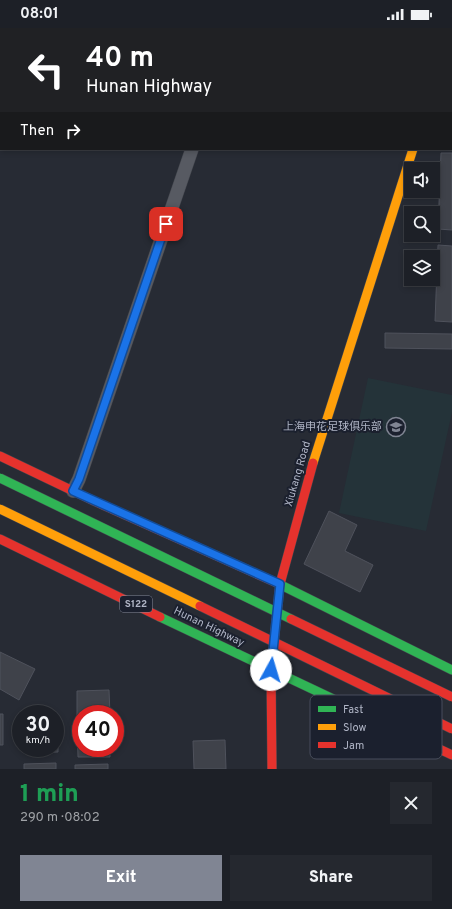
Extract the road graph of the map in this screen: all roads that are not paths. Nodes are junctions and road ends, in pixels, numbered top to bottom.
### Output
1 (192, 150) edge
2 (413, 150) edge
3 (0, 456) edge
4 (0, 478) edge
5 (73, 491) junction
6 (0, 509) edge
7 (0, 539) edge
8 (280, 584) junction
9 (271, 670) junction
10 (452, 670) edge
11 (324, 695) edge
12 (382, 695) edge
13 (452, 697) edge
14 (442, 724) edge
15 (452, 729) edge
16 (442, 750) edge
17 (452, 755) edge
18 (272, 769) edge

1 - 5 street
2 - 8 main road, Xiukang Road
3 - 5 main road
4 - 13 main road, bridge
5 - 8 main road
6 - 12 main road, bridge
7 - 9 main road, Hunan Highway / S122
8 - 9 main road, Xiukang Road
8 - 10 main road
9 - 11 main road, Hunan Highway / S122
9 - 18 main road, Xiukang Road
14 - 15 main road, bridge
16 - 17 main road, Hunan Highway / S122

